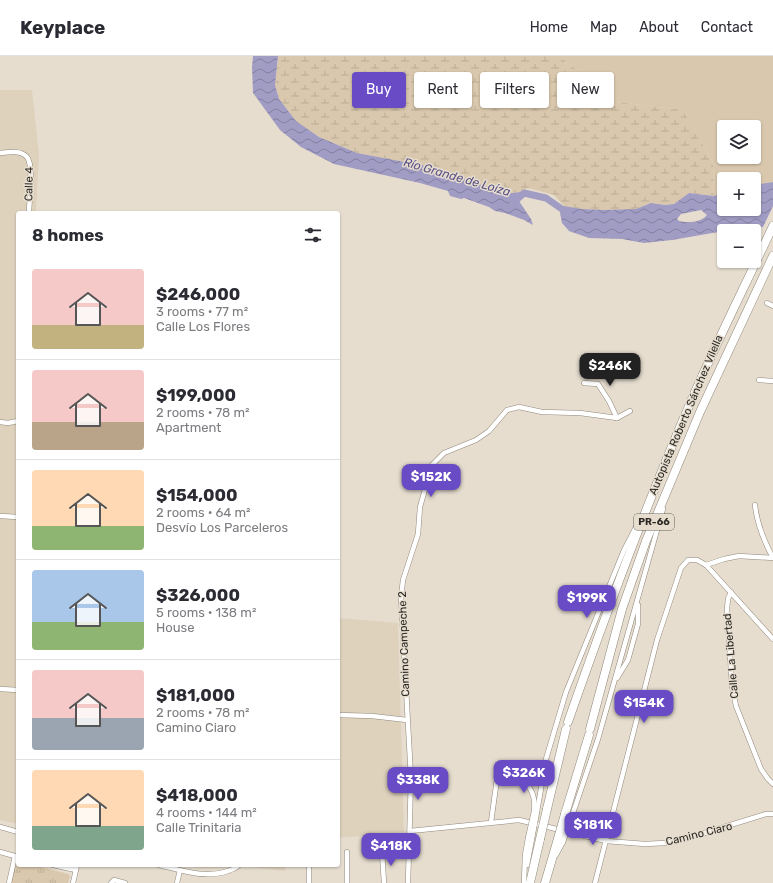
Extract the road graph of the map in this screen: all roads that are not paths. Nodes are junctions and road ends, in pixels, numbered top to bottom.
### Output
1 (0, 153) edge
2 (29, 211) edge
3 (773, 226) edge
4 (773, 256) edge
5 (767, 303) dead end
6 (773, 306) edge
7 (759, 380) dead end
8 (773, 381) edge
9 (584, 383) dead end
10 (630, 411) dead end
11 (617, 418) junction
12 (16, 421) edge
13 (0, 422) edge
14 (655, 489) junction
15 (665, 496) junction
16 (755, 505) dead end
17 (0, 516) edge
18 (16, 517) edge
19 (773, 558) edge
20 (706, 566) junction
21 (731, 592) junction
22 (638, 600) junction
23 (773, 639) edge
24 (614, 682) junction
25 (0, 689) edge
26 (16, 690) edge
27 (340, 715) edge
28 (407, 720) junction
29 (546, 759) junction
30 (519, 776) junction
31 (773, 784) edge
32 (536, 811) junction
33 (773, 814) edge
34 (569, 815) junction
35 (491, 822) junction
36 (0, 827) edge
37 (16, 831) edge
38 (410, 831) junction
39 (533, 838) junction
40 (606, 841) junction
41 (0, 852) edge
42 (347, 852) dead end
43 (382, 852) dead end
44 (16, 856) edge
45 (167, 867) edge
46 (237, 867) edge
47 (309, 867) edge
48 (76, 868) edge
49 (180, 870) junction
50 (8, 883) edge
51 (72, 883) edge
52 (111, 883) edge
53 (125, 883) edge
54 (177, 883) edge
55 (309, 883) edge
56 (347, 883) edge
57 (384, 883) edge
58 (408, 883) edge
59 (524, 883) edge
60 (530, 883) edge
61 (545, 883) edge
62 (595, 883) edge

1 - 2 street, Calle 4
3 - 14 highway, Autopista Roberto Sánchez Vilella / PR-66
4 - 15 highway, Autopista Roberto Sánchez Vilella / PR-66
5 - 6 street
7 - 8 street
9 - 11 street
10 - 11 street
11 - 28 street, Camino Campeche 2
12 - 13 street
14 - 29 street
14 - 39 highway, Autopista Roberto Sánchez Vilella / PR-66, bridge
15 - 22 street
15 - 34 highway, Autopista Roberto Sánchez Vilella / PR-66
16 - 19 street
17 - 18 street
19 - 20 street
20 - 21 street
20 - 40 street
21 - 23 street
21 - 31 street, Calle La Libertad
22 - 24 street
22 - 24 street
24 - 34 street
25 - 26 street
27 - 28 street
28 - 38 street, Camino Campeche 2
29 - 30 street
29 - 32 street
30 - 32 street
30 - 35 street
32 - 39 street, bridge
33 - 40 street, Camino Ciaro
34 - 61 highway, Autopista Roberto Sánchez Vilella / PR-66, bridge
35 - 38 street, Camino Ciaro
35 - 40 street, Camino Ciaro
36 - 37 street
38 - 58 street, Camino Campeche 2
39 - 59 street
39 - 60 highway, Autopista Roberto Sánchez Vilella / PR-66
40 - 62 street
41 - 44 street
42 - 56 street
43 - 57 street
44 - 50 street
45 - 49 street
46 - 49 street
47 - 55 street
48 - 51 street
49 - 54 street
52 - 53 street

